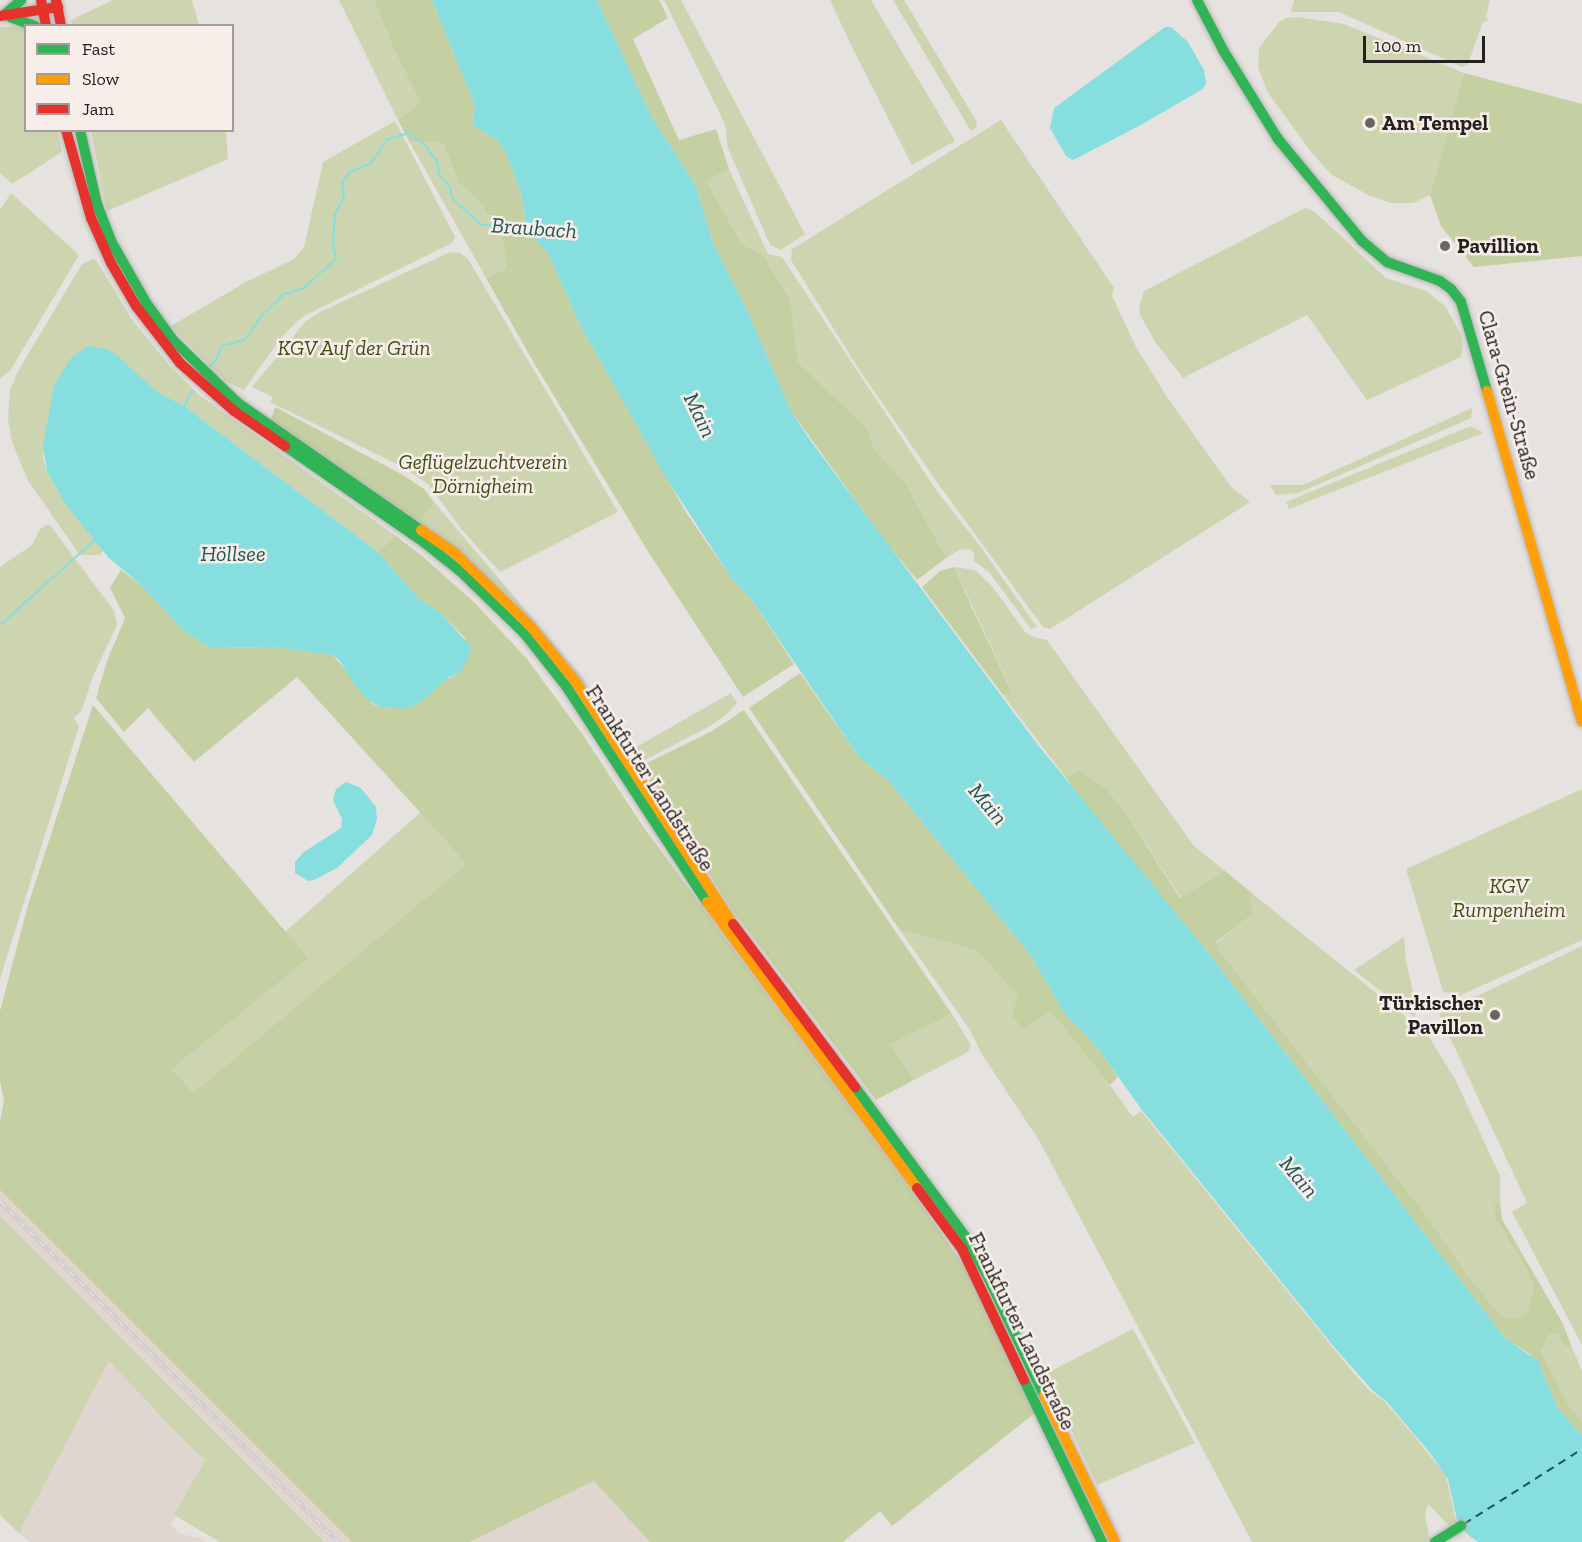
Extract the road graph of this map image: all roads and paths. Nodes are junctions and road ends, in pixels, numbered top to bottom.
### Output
1 (21, 0) edge
2 (1197, 0) edge
3 (57, 4) edge
4 (42, 5) edge
5 (2, 15) edge
6 (29, 24) edge
7 (46, 24) edge
8 (61, 24) edge
9 (67, 132) edge
10 (80, 132) edge
11 (1582, 722) edge
12 (1461, 1526) dead end
13 (1102, 1542) edge
14 (1114, 1542) edge
15 (1435, 1542) edge

1 - 5 main road
2 - 11 main road, Clara-Grein-Straße
3 - 4 main road
3 - 8 main road
4 - 5 main road
4 - 7 main road
5 - 6 main road
9 - 13 main road, Frankfurter Landstraße
10 - 14 main road, Frankfurter Landstraße
12 - 15 main road

